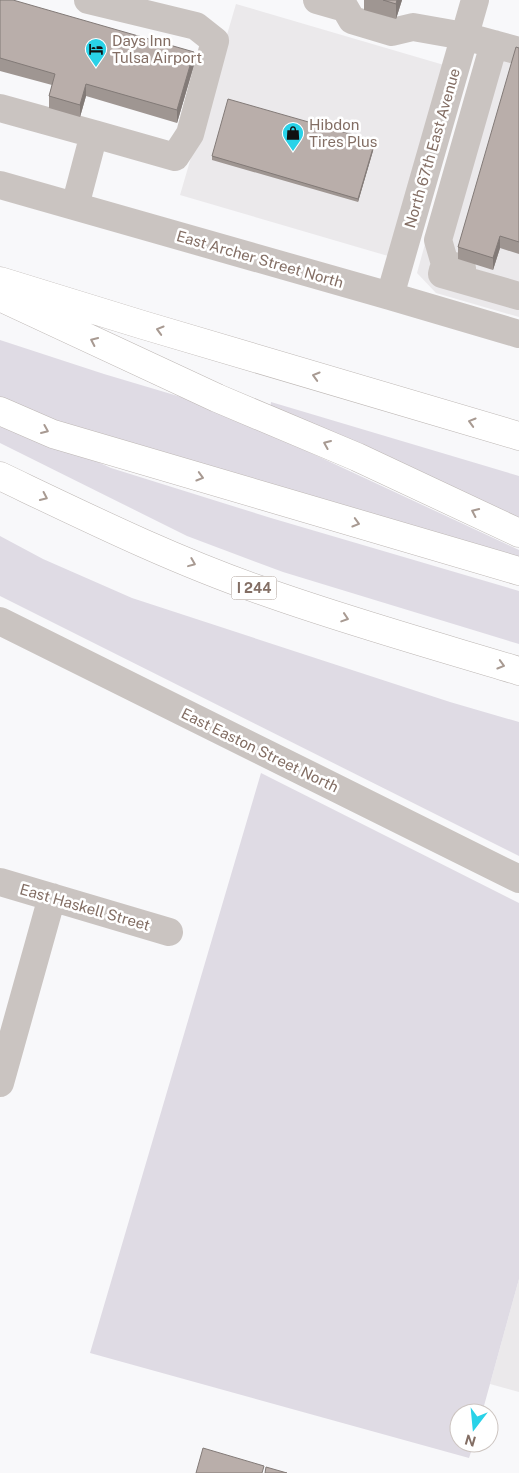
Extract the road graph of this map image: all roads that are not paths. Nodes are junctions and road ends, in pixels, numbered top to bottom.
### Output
1 (88, 0) edge
2 (317, 0) edge
3 (475, 0) edge
4 (464, 36) junction
5 (506, 48) edge
6 (0, 108) edge
7 (94, 134) junction
8 (0, 185) edge
9 (417, 200) junction
10 (75, 206) junction
11 (447, 208) junction
12 (488, 276) edge
13 (0, 281) edge
14 (519, 286) edge
15 (390, 296) junction
16 (519, 296) edge
17 (0, 297) edge
18 (519, 334) edge
19 (0, 411) edge
20 (519, 436) edge
21 (0, 476) edge
22 (519, 533) edge
23 (519, 571) edge
24 (0, 621) edge
25 (519, 670) edge
26 (519, 879) edge
27 (0, 882) edge
28 (52, 897) junction
29 (169, 932) dead end
30 (0, 1083) edge

1 - 7 street
2 - 4 street
3 - 4 street, North 67th East Avenue
4 - 5 street
4 - 9 street, North 67th East Avenue
5 - 11 street
6 - 7 street
7 - 10 street
8 - 10 street, East Archer Street North
9 - 11 street
9 - 15 street, North 67th East Avenue
10 - 15 street, East Archer Street North
11 - 16 street
12 - 14 street
20 -> 13 highway
15 - 18 street, East Archer Street North
22 -> 17 highway
19 -> 23 highway
21 -> 25 highway, I 244
24 - 26 street, East Easton Street North
27 - 28 street, East Haskell Street
28 - 29 street, East Haskell Street
28 - 30 street

